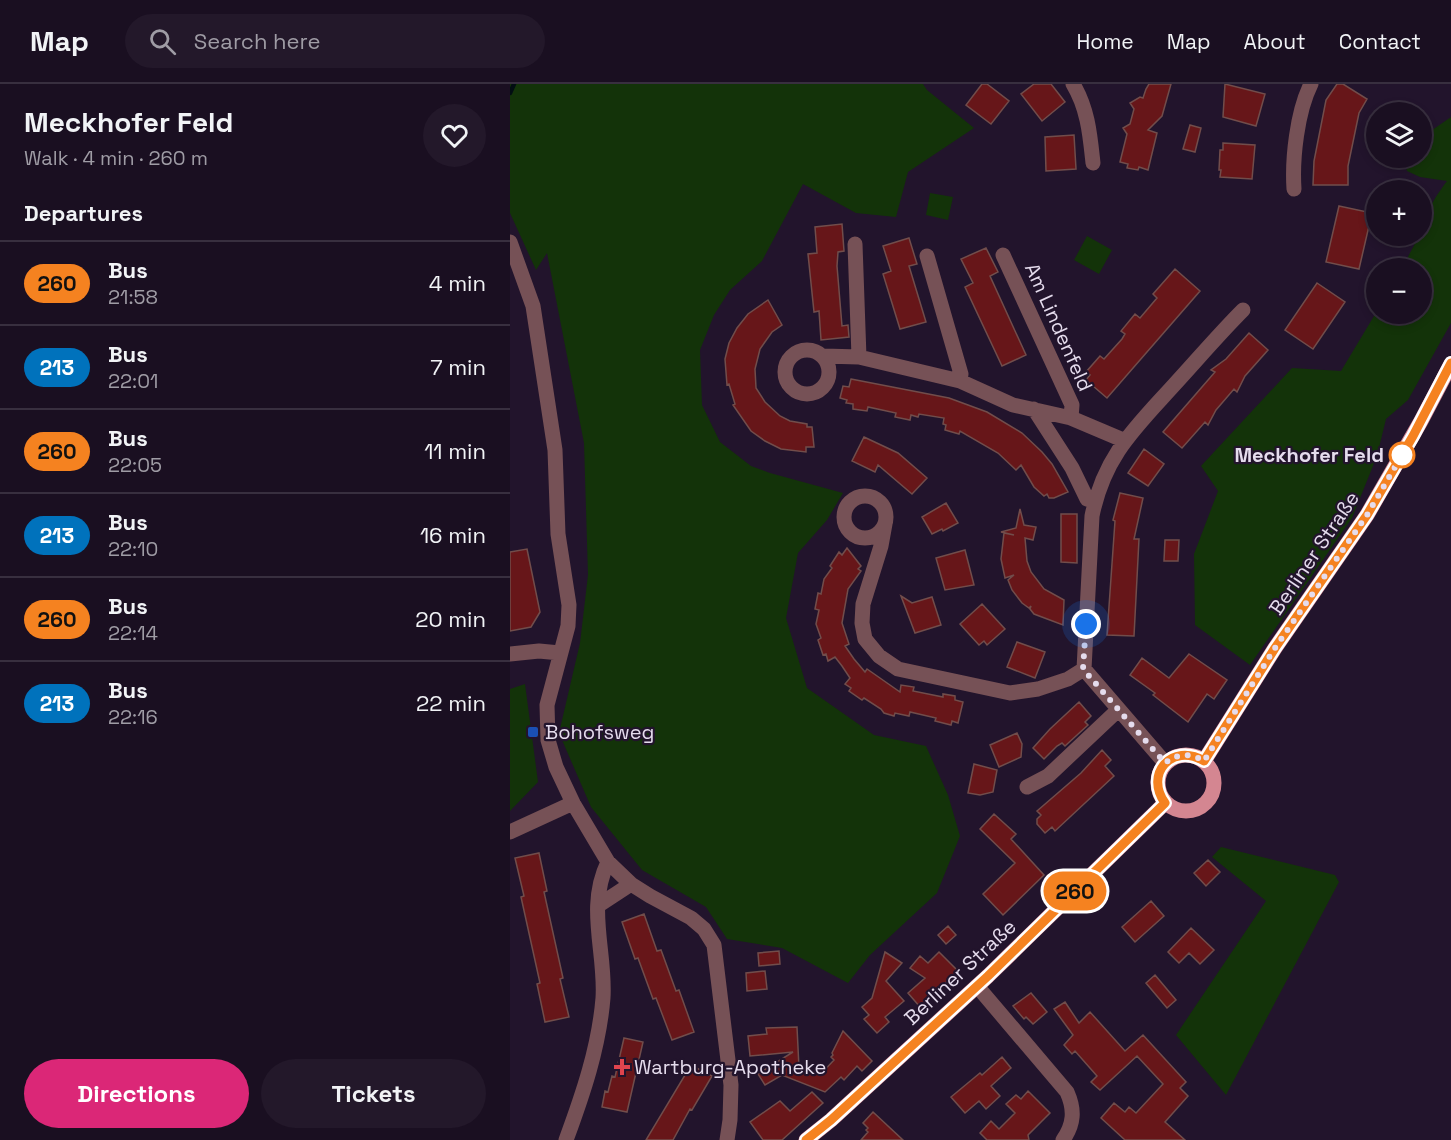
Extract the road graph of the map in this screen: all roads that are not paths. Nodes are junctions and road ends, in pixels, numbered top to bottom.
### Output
1 (1074, 84) edge
2 (1090, 84) edge
3 (1311, 84) edge
4 (1093, 163) dead end
5 (1294, 189) dead end
6 (510, 242) edge
7 (855, 244) dead end
8 (1003, 255) dead end
9 (927, 256) dead end
10 (1243, 310) dead end
11 (824, 356) dead end
12 (859, 357) junction
13 (1451, 364) edge
14 (960, 381) junction
15 (1034, 409) junction
16 (1071, 418) junction
17 (1124, 440) junction
18 (1095, 502) junction
19 (885, 524) dead end
20 (560, 653) junction
21 (510, 654) edge
22 (1083, 669) junction
23 (1118, 710) junction
24 (1204, 761) junction
25 (1165, 763) junction
26 (1027, 787) dead end
27 (1165, 803) junction
28 (573, 804) junction
29 (510, 832) edge
30 (608, 862) junction
31 (632, 884) junction
32 (599, 905) junction
33 (977, 986) junction
34 (567, 1140) edge
35 (727, 1140) edge
36 (806, 1140) edge
37 (1063, 1140) edge

1 - 2 street
1 - 4 street
3 - 5 street
6 - 20 street
7 - 12 street
8 - 16 street, Am Lindenfeld
9 - 14 street
10 - 17 street
11 - 12 street, Am Lindenfeld
12 - 14 street, Am Lindenfeld
13 - 24 main road, Berliner Straße
14 - 15 street, Am Lindenfeld
15 - 16 street, Am Lindenfeld
15 - 18 street
16 - 17 street, Am Lindenfeld
17 - 18 street
18 - 22 street
19 - 22 street
20 - 21 street
20 - 28 street
22 - 23 street
23 - 25 street
23 - 26 street
24 - 25 main road
24 - 27 main road
25 - 27 main road
27 - 33 main road, Berliner Straße
28 - 29 street
28 - 30 street
30 - 31 street
30 - 32 street
31 - 32 street
31 - 35 street
32 - 34 street
33 - 36 main road, Berliner Straße
33 - 37 street

